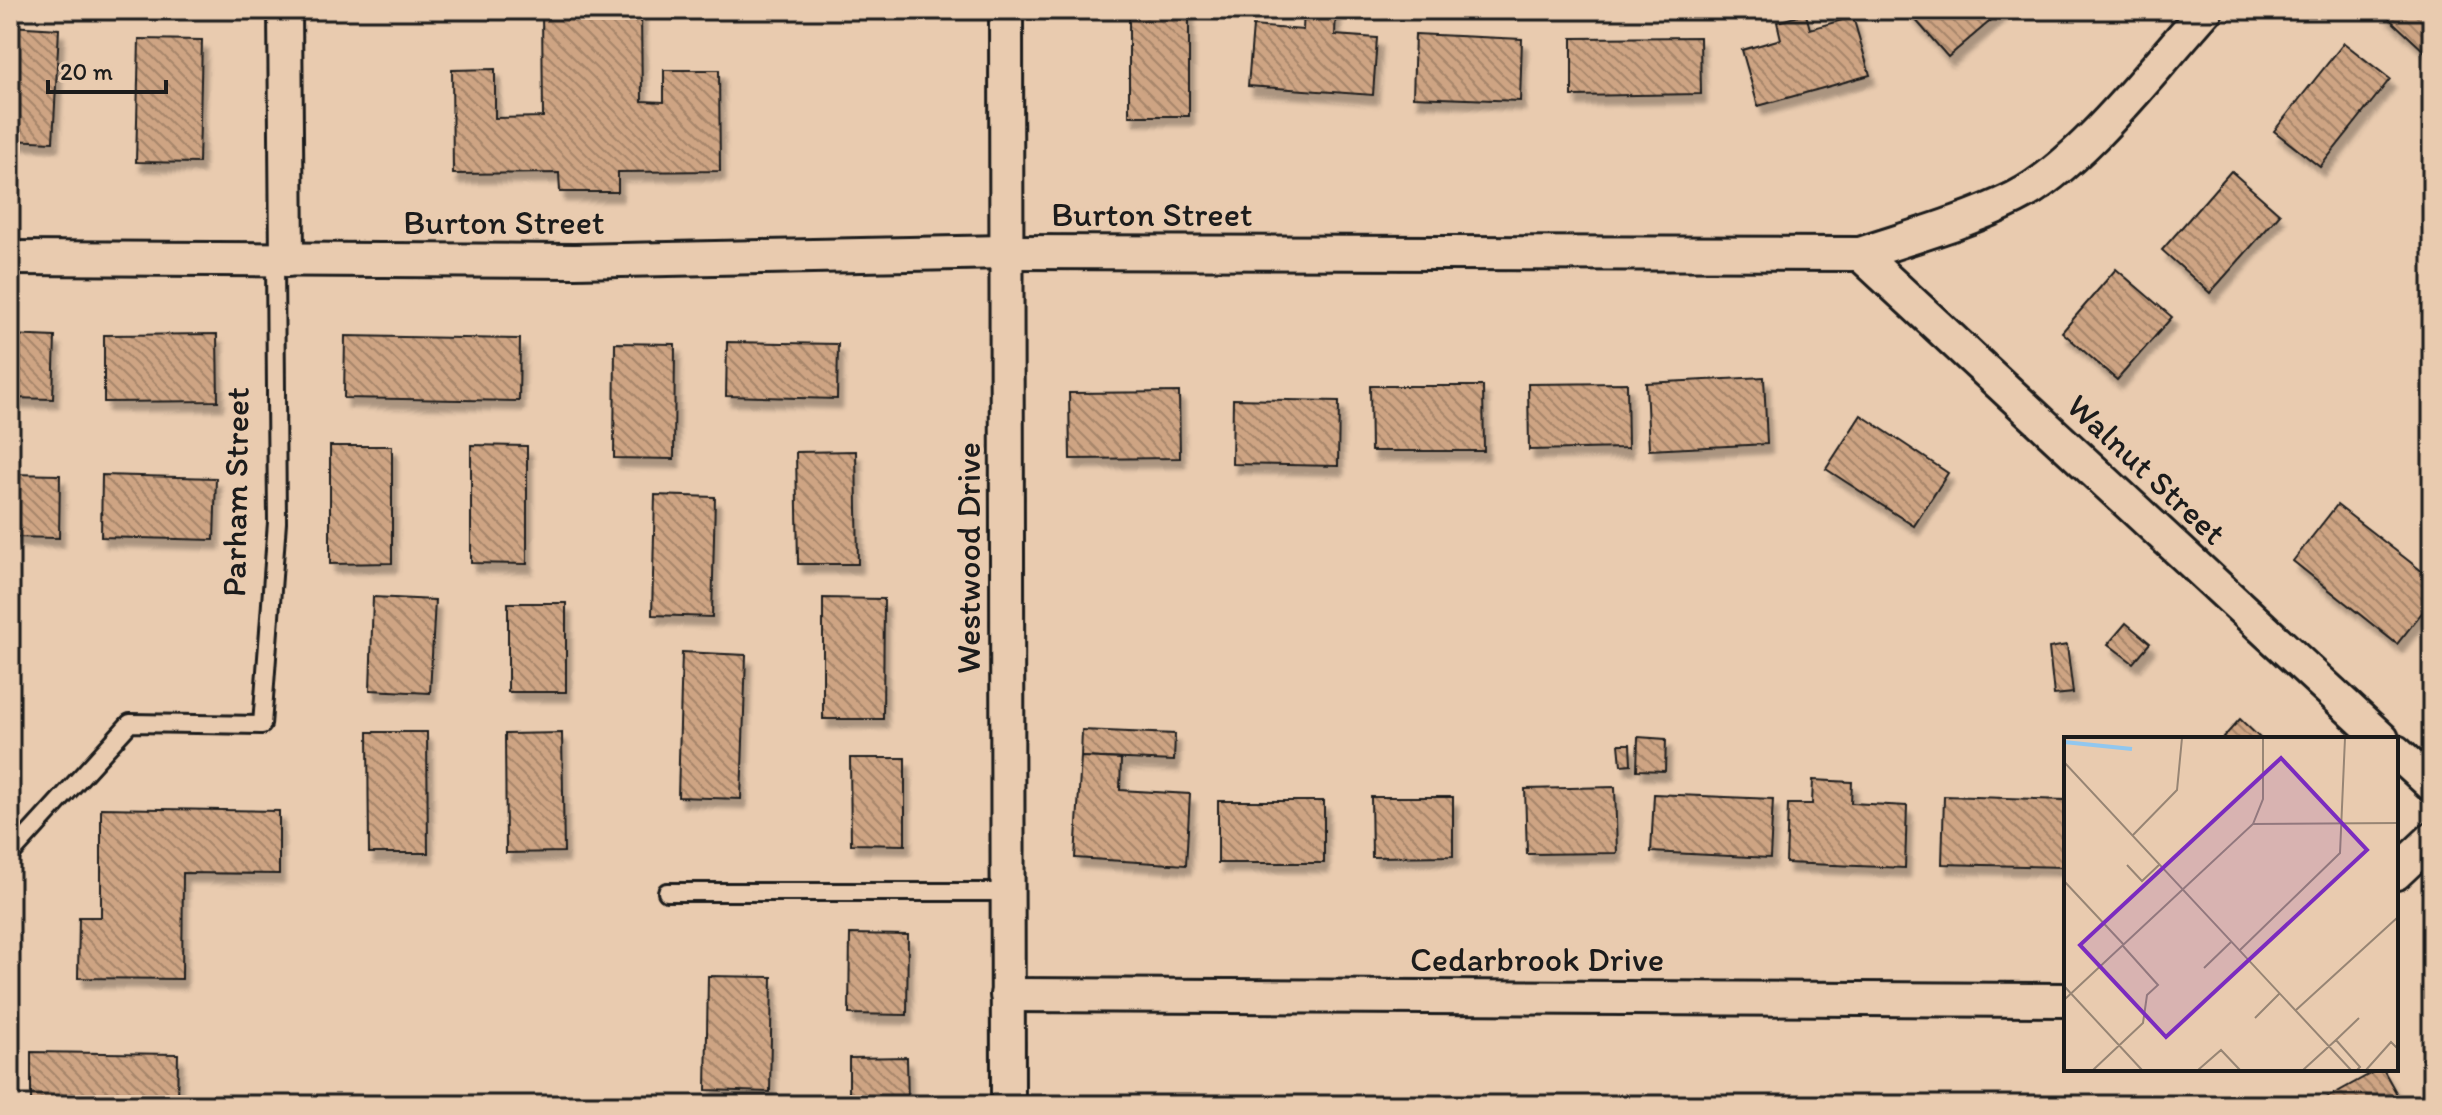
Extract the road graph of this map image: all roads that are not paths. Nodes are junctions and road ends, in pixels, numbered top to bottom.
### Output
1 (285, 10) edge
2 (1006, 10) edge
3 (2206, 10) edge
4 (1005, 252) junction
5 (1860, 254) junction
6 (10, 258) edge
7 (281, 260) junction
8 (2380, 737) edge
9 (2398, 754) edge
10 (2432, 785) edge
11 (2432, 839) edge
12 (10, 855) edge
13 (2398, 871) edge
14 (667, 892) dead end
15 (1008, 892) junction
16 (1007, 995) junction
17 (2064, 1000) edge
18 (1008, 1105) edge

1 - 7 street, Parham Street
2 - 4 street, Westwood Drive
3 - 5 street, Burton Street
4 - 5 street, Burton Street
4 - 7 street, Burton Street
4 - 15 street, Westwood Drive
5 - 8 street, Walnut Street
6 - 7 street, Burton Street
7 - 12 lane, Parham Street
9 - 10 street
11 - 13 street
14 - 15 lane
15 - 16 street, Westwood Drive
16 - 17 street, Cedarbrook Drive
16 - 18 street, Westwood Drive

